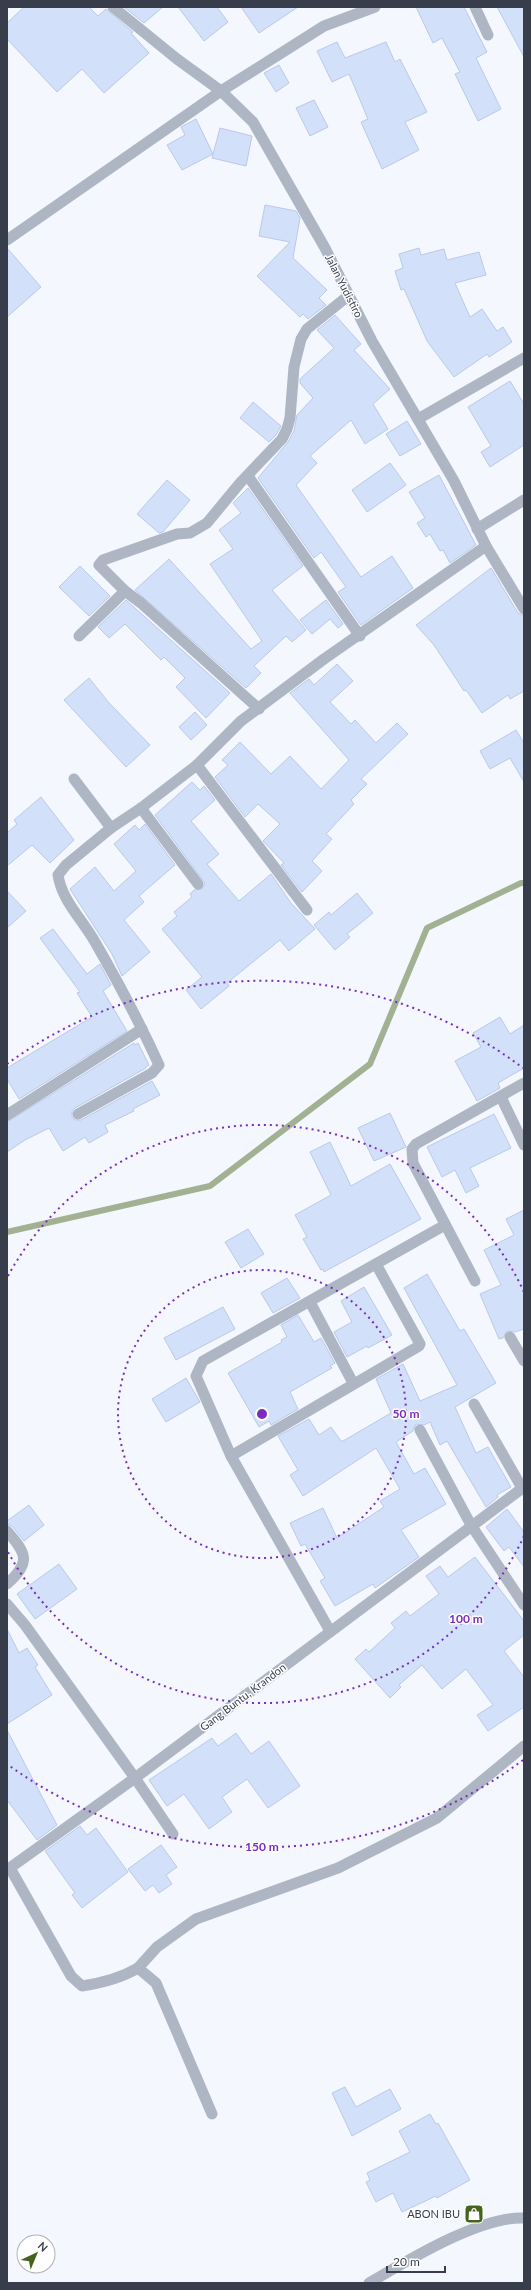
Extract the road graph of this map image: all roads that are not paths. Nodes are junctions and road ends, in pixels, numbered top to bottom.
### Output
1 (113, 7) edge
2 (375, 7) edge
3 (475, 7) edge
4 (488, 35) dead end
5 (221, 91) junction
6 (7, 240) edge
7 (348, 296) junction
8 (524, 358) edge
9 (418, 419) junction
10 (248, 476) junction
11 (524, 500) edge
12 (478, 529) junction
13 (486, 546) junction
14 (125, 591) junction
15 (523, 602) edge
16 (80, 636) dead end
17 (360, 636) junction
18 (259, 709) junction
19 (197, 765) junction
20 (74, 779) dead end
21 (141, 808) junction
22 (111, 828) junction
23 (198, 884) dead end
24 (307, 910) dead end
25 (142, 1029) junction
26 (524, 1083) edge
27 (501, 1097) junction
28 (78, 1114) dead end
29 (7, 1115) edge
30 (524, 1145) edge
31 (445, 1225) junction
32 (376, 1264) junction
33 (475, 1281) dead end
34 (310, 1302) junction
35 (510, 1338) dead end
36 (524, 1361) edge
37 (353, 1384) junction
38 (474, 1404) dead end
39 (420, 1430) dead end
40 (231, 1456) junction
41 (523, 1487) edge
42 (471, 1525) junction
43 (7, 1531) edge
44 (7, 1584) edge
45 (7, 1604) edge
46 (524, 1605) edge
47 (330, 1631) junction
48 (524, 1746) edge
49 (135, 1778) junction
50 (173, 1834) dead end
51 (8, 1869) edge
52 (138, 1968) junction
53 (212, 2114) dead end
54 (524, 2218) edge
55 (369, 2283) edge

1 - 5 street, Jalan Yudistiro
2 - 5 street
3 - 4 street
5 - 6 street
5 - 7 street, Jalan Yudistiro
7 - 9 street, Jalan Yudistiro
7 - 10 street
8 - 9 street
9 - 12 street, Jalan Yudistiro
10 - 14 street
10 - 17 street
11 - 12 street
12 - 13 street, Jalan Yudistiro
13 - 15 street, Jalan Yudistiro
13 - 17 street
14 - 16 street
14 - 18 street
17 - 18 street
18 - 19 street
19 - 21 street
19 - 24 street
20 - 22 street
21 - 22 street
21 - 23 street
22 - 25 street
25 - 28 street
25 - 29 street
26 - 27 street
27 - 30 street
27 - 31 street
31 - 32 street
31 - 33 street
32 - 34 street
32 - 37 street
34 - 37 street
34 - 40 street
35 - 36 street
37 - 40 street
38 - 41 street
39 - 42 street
40 - 47 street
41 - 42 street, Gang Buntu, Krandon
42 - 46 street
42 - 47 street, Gang Buntu, Krandon
43 - 44 street
45 - 49 street
47 - 49 street, Gang Buntu, Krandon
48 - 52 street
49 - 50 street
49 - 51 street, Gang Buntu, Krandon
51 - 52 street
52 - 53 street
54 - 55 street

